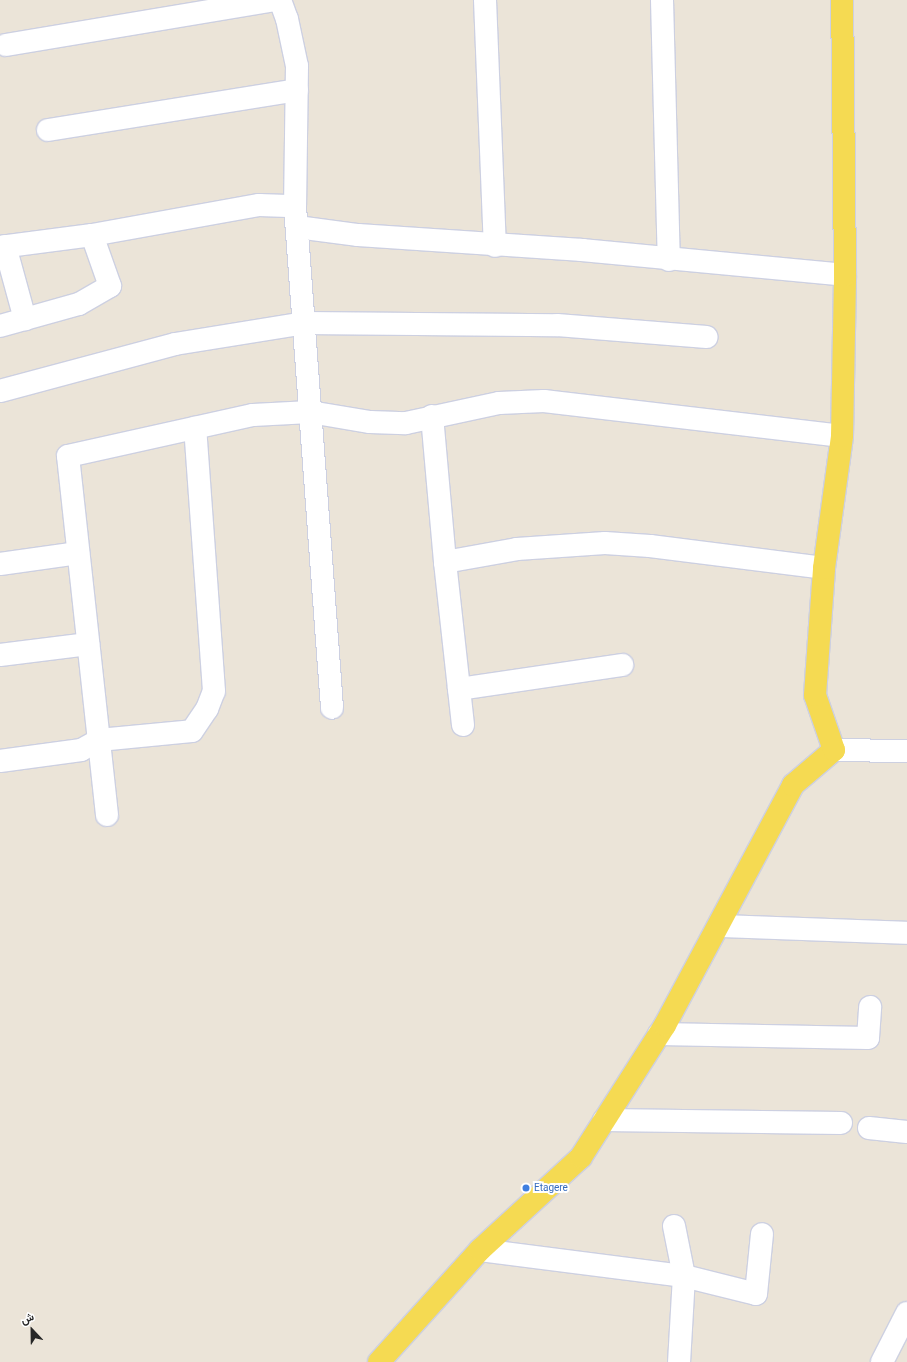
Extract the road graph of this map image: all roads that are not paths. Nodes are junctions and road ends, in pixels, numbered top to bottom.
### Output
1 (275, 0) edge
2 (280, 0) edge
3 (485, 0) edge
4 (662, 0) edge
5 (842, 0) edge
6 (6, 45) dead end
7 (297, 90) junction
8 (48, 130) dead end
9 (296, 216) junction
10 (92, 235) junction
11 (496, 246) junction
12 (3, 247) edge
13 (669, 260) junction
14 (845, 275) junction
15 (25, 319) junction
16 (304, 323) junction
17 (0, 326) edge
18 (707, 337) dead end
19 (0, 391) edge
20 (310, 412) junction
21 (432, 416) junction
22 (195, 428) junction
23 (842, 436) junction
24 (78, 553) junction
25 (445, 562) junction
26 (0, 564) edge
27 (824, 568) junction
28 (88, 644) junction
29 (0, 655) edge
30 (622, 665) dead end
31 (459, 689) junction
32 (332, 708) dead end
33 (463, 725) dead end
34 (99, 740) junction
35 (834, 750) junction
36 (907, 751) edge
37 (0, 761) edge
38 (107, 815) dead end
39 (719, 926) junction
40 (907, 932) edge
41 (870, 1007) dead end
42 (659, 1034) junction
43 (604, 1120) junction
44 (841, 1123) dead end
45 (869, 1128) dead end
46 (907, 1132) edge
47 (674, 1226) dead end
48 (762, 1234) dead end
49 (480, 1250) junction
50 (684, 1276) junction
51 (905, 1318) edge
52 (379, 1362) edge
53 (679, 1362) edge
54 (882, 1362) edge

1 - 6 street
2 - 7 street
3 - 11 street
4 - 13 street
5 - 14 main road
7 - 8 street
7 - 9 street
9 - 10 street
9 - 11 street
9 - 16 street
10 - 12 street
10 - 15 street
11 - 13 street
12 - 15 street
13 - 14 street
14 - 23 main road
15 - 17 street
16 - 18 street
16 - 19 street
16 - 20 street
20 - 21 street
20 - 22 street
20 - 32 street
21 - 23 street
21 - 25 street
22 - 24 street
22 - 34 street
23 - 27 main road
24 - 26 street
24 - 28 street
25 - 27 street
25 - 31 street
27 - 35 main road
28 - 29 street
28 - 34 street
30 - 31 street
31 - 33 street
34 - 37 street
34 - 38 street
35 - 36 street
35 - 39 main road
39 - 40 street
39 - 42 main road
41 - 42 street
42 - 43 main road
43 - 44 street
43 - 49 main road
45 - 46 street
47 - 50 street
48 - 50 street
49 - 50 street
49 - 52 main road
50 - 53 street
51 - 54 street

